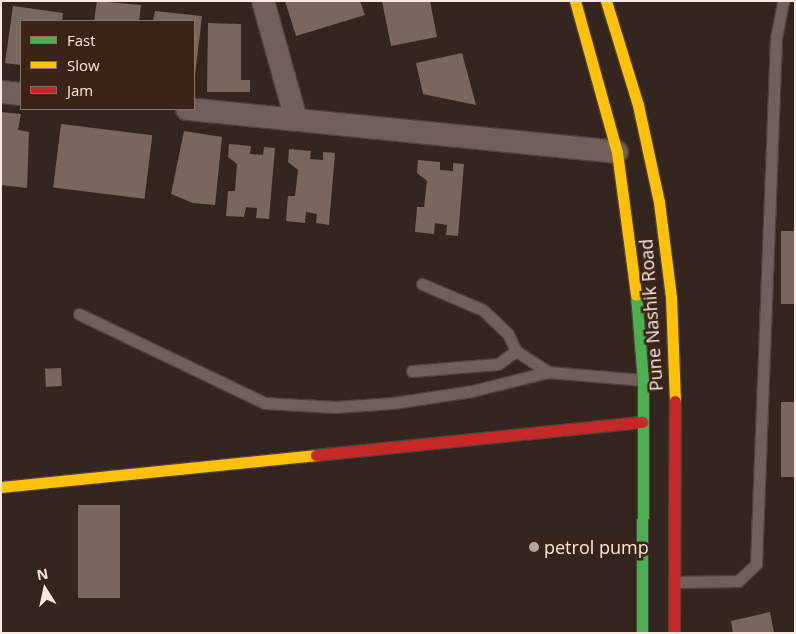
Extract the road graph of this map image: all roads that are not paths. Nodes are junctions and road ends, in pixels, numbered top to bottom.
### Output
1 (263, 1) edge
2 (575, 1) edge
3 (606, 1) edge
4 (783, 1) edge
5 (1, 92) edge
6 (20, 94) edge
7 (195, 110) edge
8 (296, 119) junction
9 (617, 152) junction
10 (422, 284) dead end
11 (79, 314) dead end
12 (516, 351) junction
13 (412, 371) dead end
14 (548, 372) junction
15 (643, 380) junction
16 (642, 422) junction
17 (1, 487) edge
18 (674, 582) junction
19 (642, 633) edge
20 (674, 633) edge

1 - 8 street
2 - 9 main road, Pune Nashik Road
3 - 18 main road, Pune Nashik Road
4 - 18 lane
5 - 6 street
7 - 8 street
8 - 9 street
9 - 15 main road, Pune Nashik Road
10 - 12 lane
11 - 14 lane
12 - 13 lane
12 - 14 lane
14 - 15 lane
15 - 16 main road, Pune Nashik Road
16 - 17 main road
16 - 19 main road, Pune Nashik Road
18 - 20 main road, Pune Nashik Road

